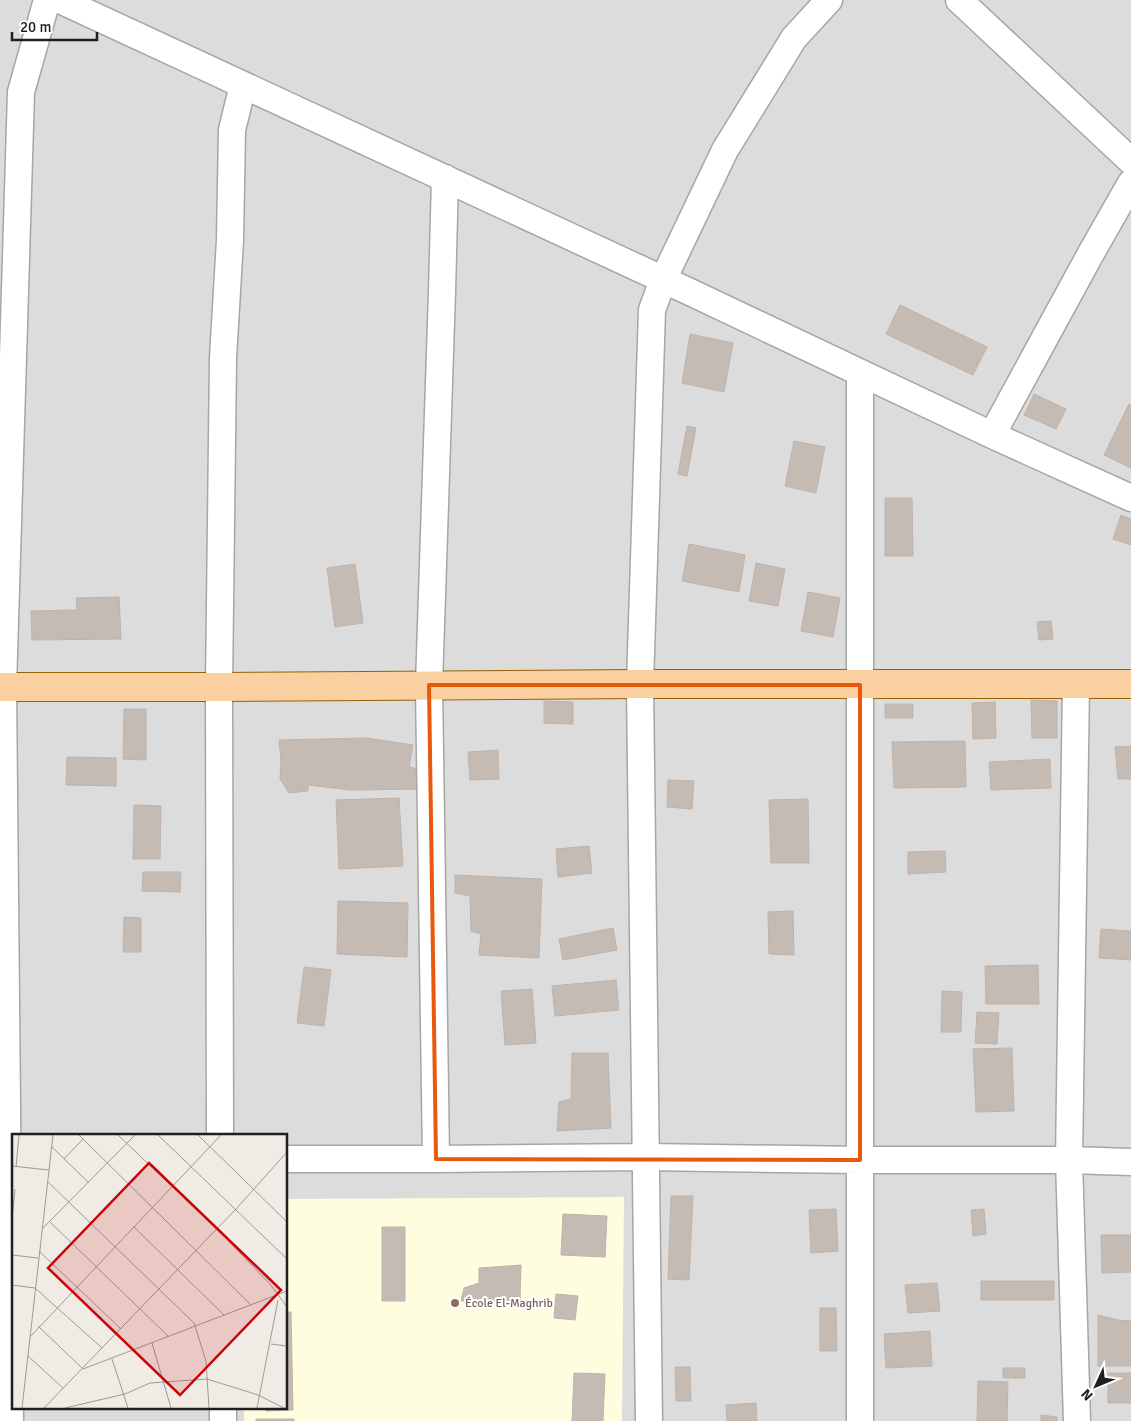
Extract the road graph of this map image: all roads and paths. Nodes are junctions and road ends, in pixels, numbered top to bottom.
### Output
1 (47, 0) edge
2 (60, 0) edge
3 (829, 0) edge
4 (959, 0) edge
5 (243, 85) junction
6 (1131, 161) edge
7 (445, 178) junction
8 (1131, 183) edge
9 (663, 280) junction
10 (860, 372) junction
11 (992, 435) junction
12 (1131, 498) edge
13 (640, 684) junction
14 (860, 684) junction
15 (1076, 684) junction
16 (1131, 684) edge
17 (429, 685) junction
18 (2, 687) edge
19 (219, 687) junction
20 (220, 1134) edge
21 (646, 1156) junction
22 (288, 1159) edge
23 (436, 1159) junction
24 (860, 1160) junction
25 (1069, 1160) junction
26 (7, 1161) edge
27 (1131, 1162) edge
28 (222, 1408) edge
29 (10, 1421) edge
30 (223, 1421) edge
31 (649, 1421) edge
32 (860, 1421) edge
33 (1077, 1421) edge

1 - 18 street
2 - 5 street
3 - 9 street
4 - 6 street
5 - 7 street
5 - 19 street
7 - 9 street
7 - 17 street
8 - 11 street
9 - 10 street
9 - 13 street
10 - 11 street
10 - 14 street
11 - 12 street
13 - 14 main road
13 - 17 main road
13 - 21 street
14 - 15 main road
14 - 24 street
15 - 16 main road
15 - 25 street
17 - 19 main road
17 - 23 street
18 - 19 main road
18 - 26 street
19 - 20 street
21 - 23 street
21 - 24 street
21 - 31 street
22 - 23 street
24 - 25 street
24 - 32 street
25 - 27 street
25 - 33 street
26 - 29 street
28 - 30 street

